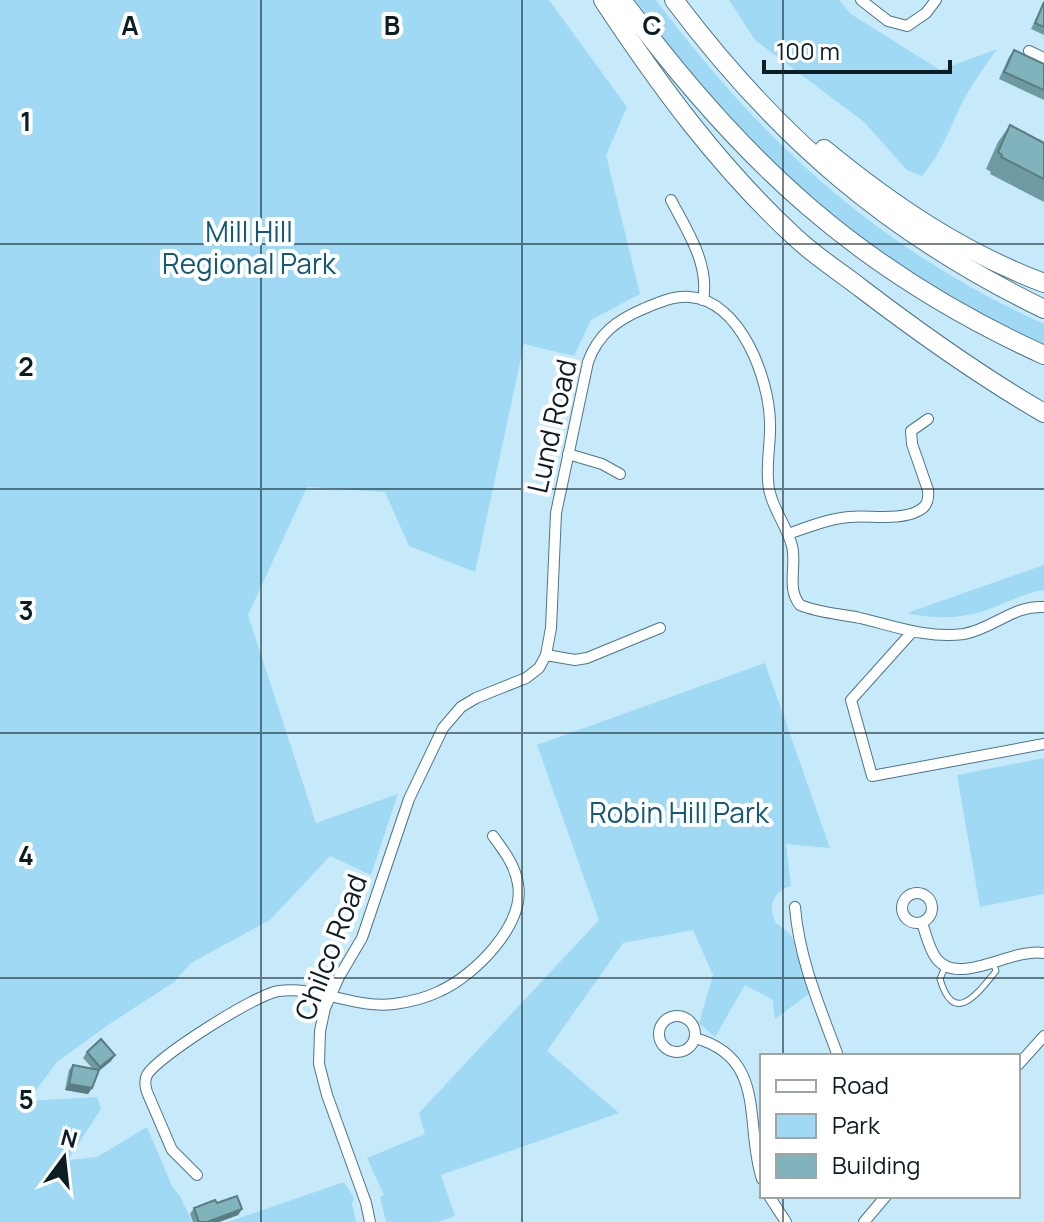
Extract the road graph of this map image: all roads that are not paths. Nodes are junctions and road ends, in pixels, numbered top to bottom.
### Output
1 (603, 0) edge
2 (622, 0) edge
3 (674, 0) edge
4 (861, 0) edge
5 (936, 0) edge
6 (709, 46) junction
7 (1029, 51) dead end
8 (1044, 58) edge
9 (671, 200) dead end
10 (1044, 283) edge
11 (703, 300) junction
12 (1044, 309) edge
13 (1044, 355) edge
14 (1044, 413) edge
15 (928, 419) dead end
16 (568, 454) junction
17 (620, 474) dead end
18 (788, 534) junction
19 (1044, 607) edge
20 (660, 628) dead end
21 (912, 632) junction
22 (546, 655) junction
23 (1044, 744) edge
24 (493, 836) dead end
25 (795, 907) dead end
26 (922, 923) dead end
27 (1044, 953) edge
28 (993, 961) junction
29 (945, 967) junction
30 (330, 996) junction
31 (1044, 1036) edge
32 (695, 1038) dead end
33 (837, 1054) edge
34 (1020, 1063) edge
35 (760, 1173) edge
36 (197, 1175) dead end
37 (770, 1198) edge
38 (884, 1198) edge
39 (370, 1222) edge
40 (786, 1222) edge
41 (864, 1222) edge

1 - 14 highway
2 - 13 highway
3 - 6 highway
4 - 5 street
6 - 10 highway
6 - 12 highway
7 - 8 street
9 - 11 street
11 - 16 street, Lund Road
11 - 18 street
15 - 18 street
16 - 17 street
16 - 22 street, Lund Road
18 - 21 street
19 - 21 street
20 - 22 street
21 - 23 street
22 - 30 street, Chilco Road
24 - 30 street
25 - 33 street
26 - 29 street
27 - 28 street
28 - 29 street
28 - 29 lane
30 - 36 street
30 - 39 street, Chilco Road
31 - 34 street
32 - 35 street
37 - 40 street
38 - 41 street

